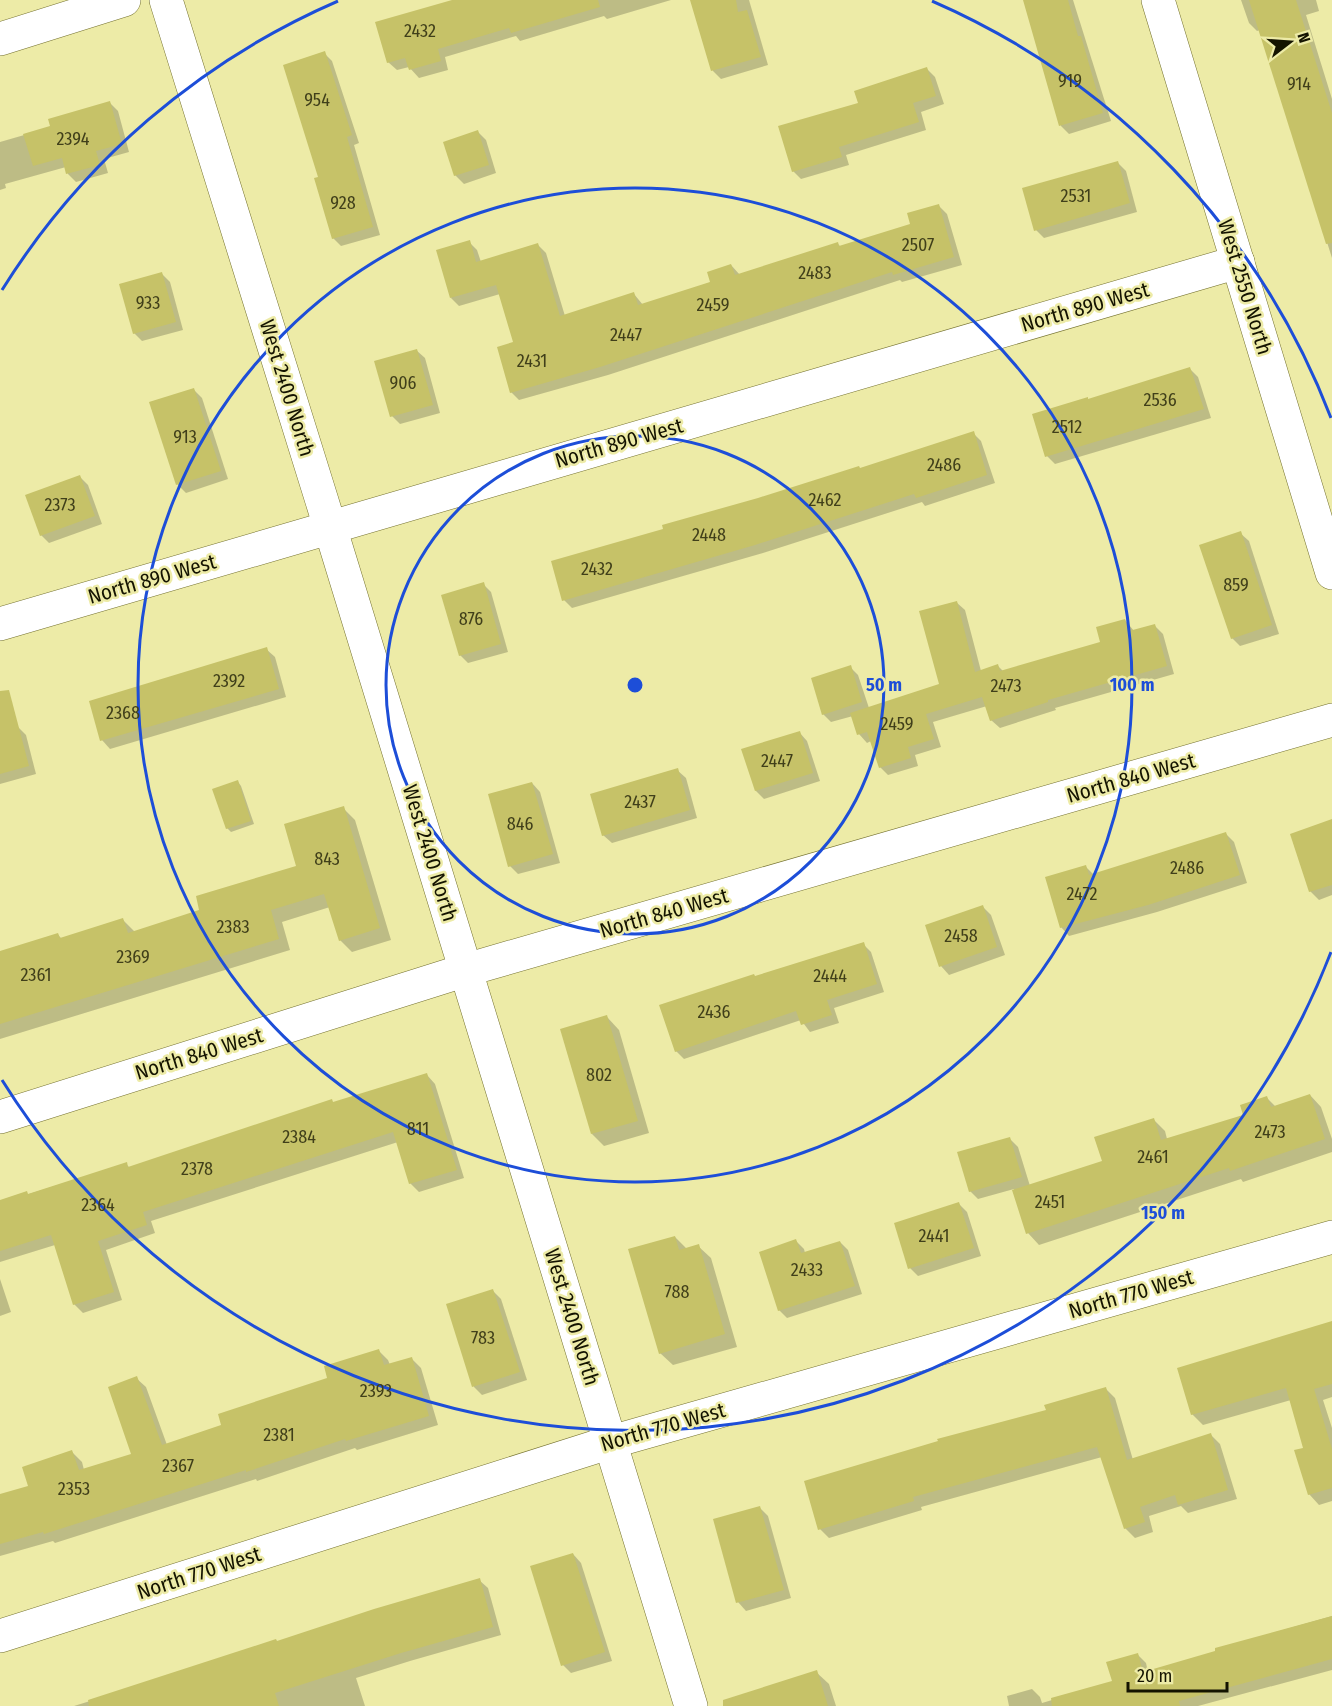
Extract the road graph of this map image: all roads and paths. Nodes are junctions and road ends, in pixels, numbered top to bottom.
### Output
1 (124, 0) edge
2 (166, 0) edge
3 (1158, 0) edge
4 (0, 39) edge
5 (1238, 262) junction
6 (330, 527) junction
7 (1332, 573) edge
8 (0, 624) edge
9 (1332, 720) edge
10 (466, 970) junction
11 (0, 1117) edge
12 (1332, 1237) edge
13 (611, 1442) junction
14 (0, 1636) edge
15 (692, 1706) edge

1 - 4 street
2 - 6 street, West 2400 North
3 - 5 street, West 2550 North
5 - 6 street, North 890 West
5 - 7 street, West 2550 North
6 - 8 street, North 890 West
6 - 10 street, West 2400 North
9 - 10 street, North 840 West
10 - 11 street, North 840 West
10 - 13 street, West 2400 North
12 - 13 street, North 770 West
13 - 14 street, North 770 West
13 - 15 street, West 2400 North

